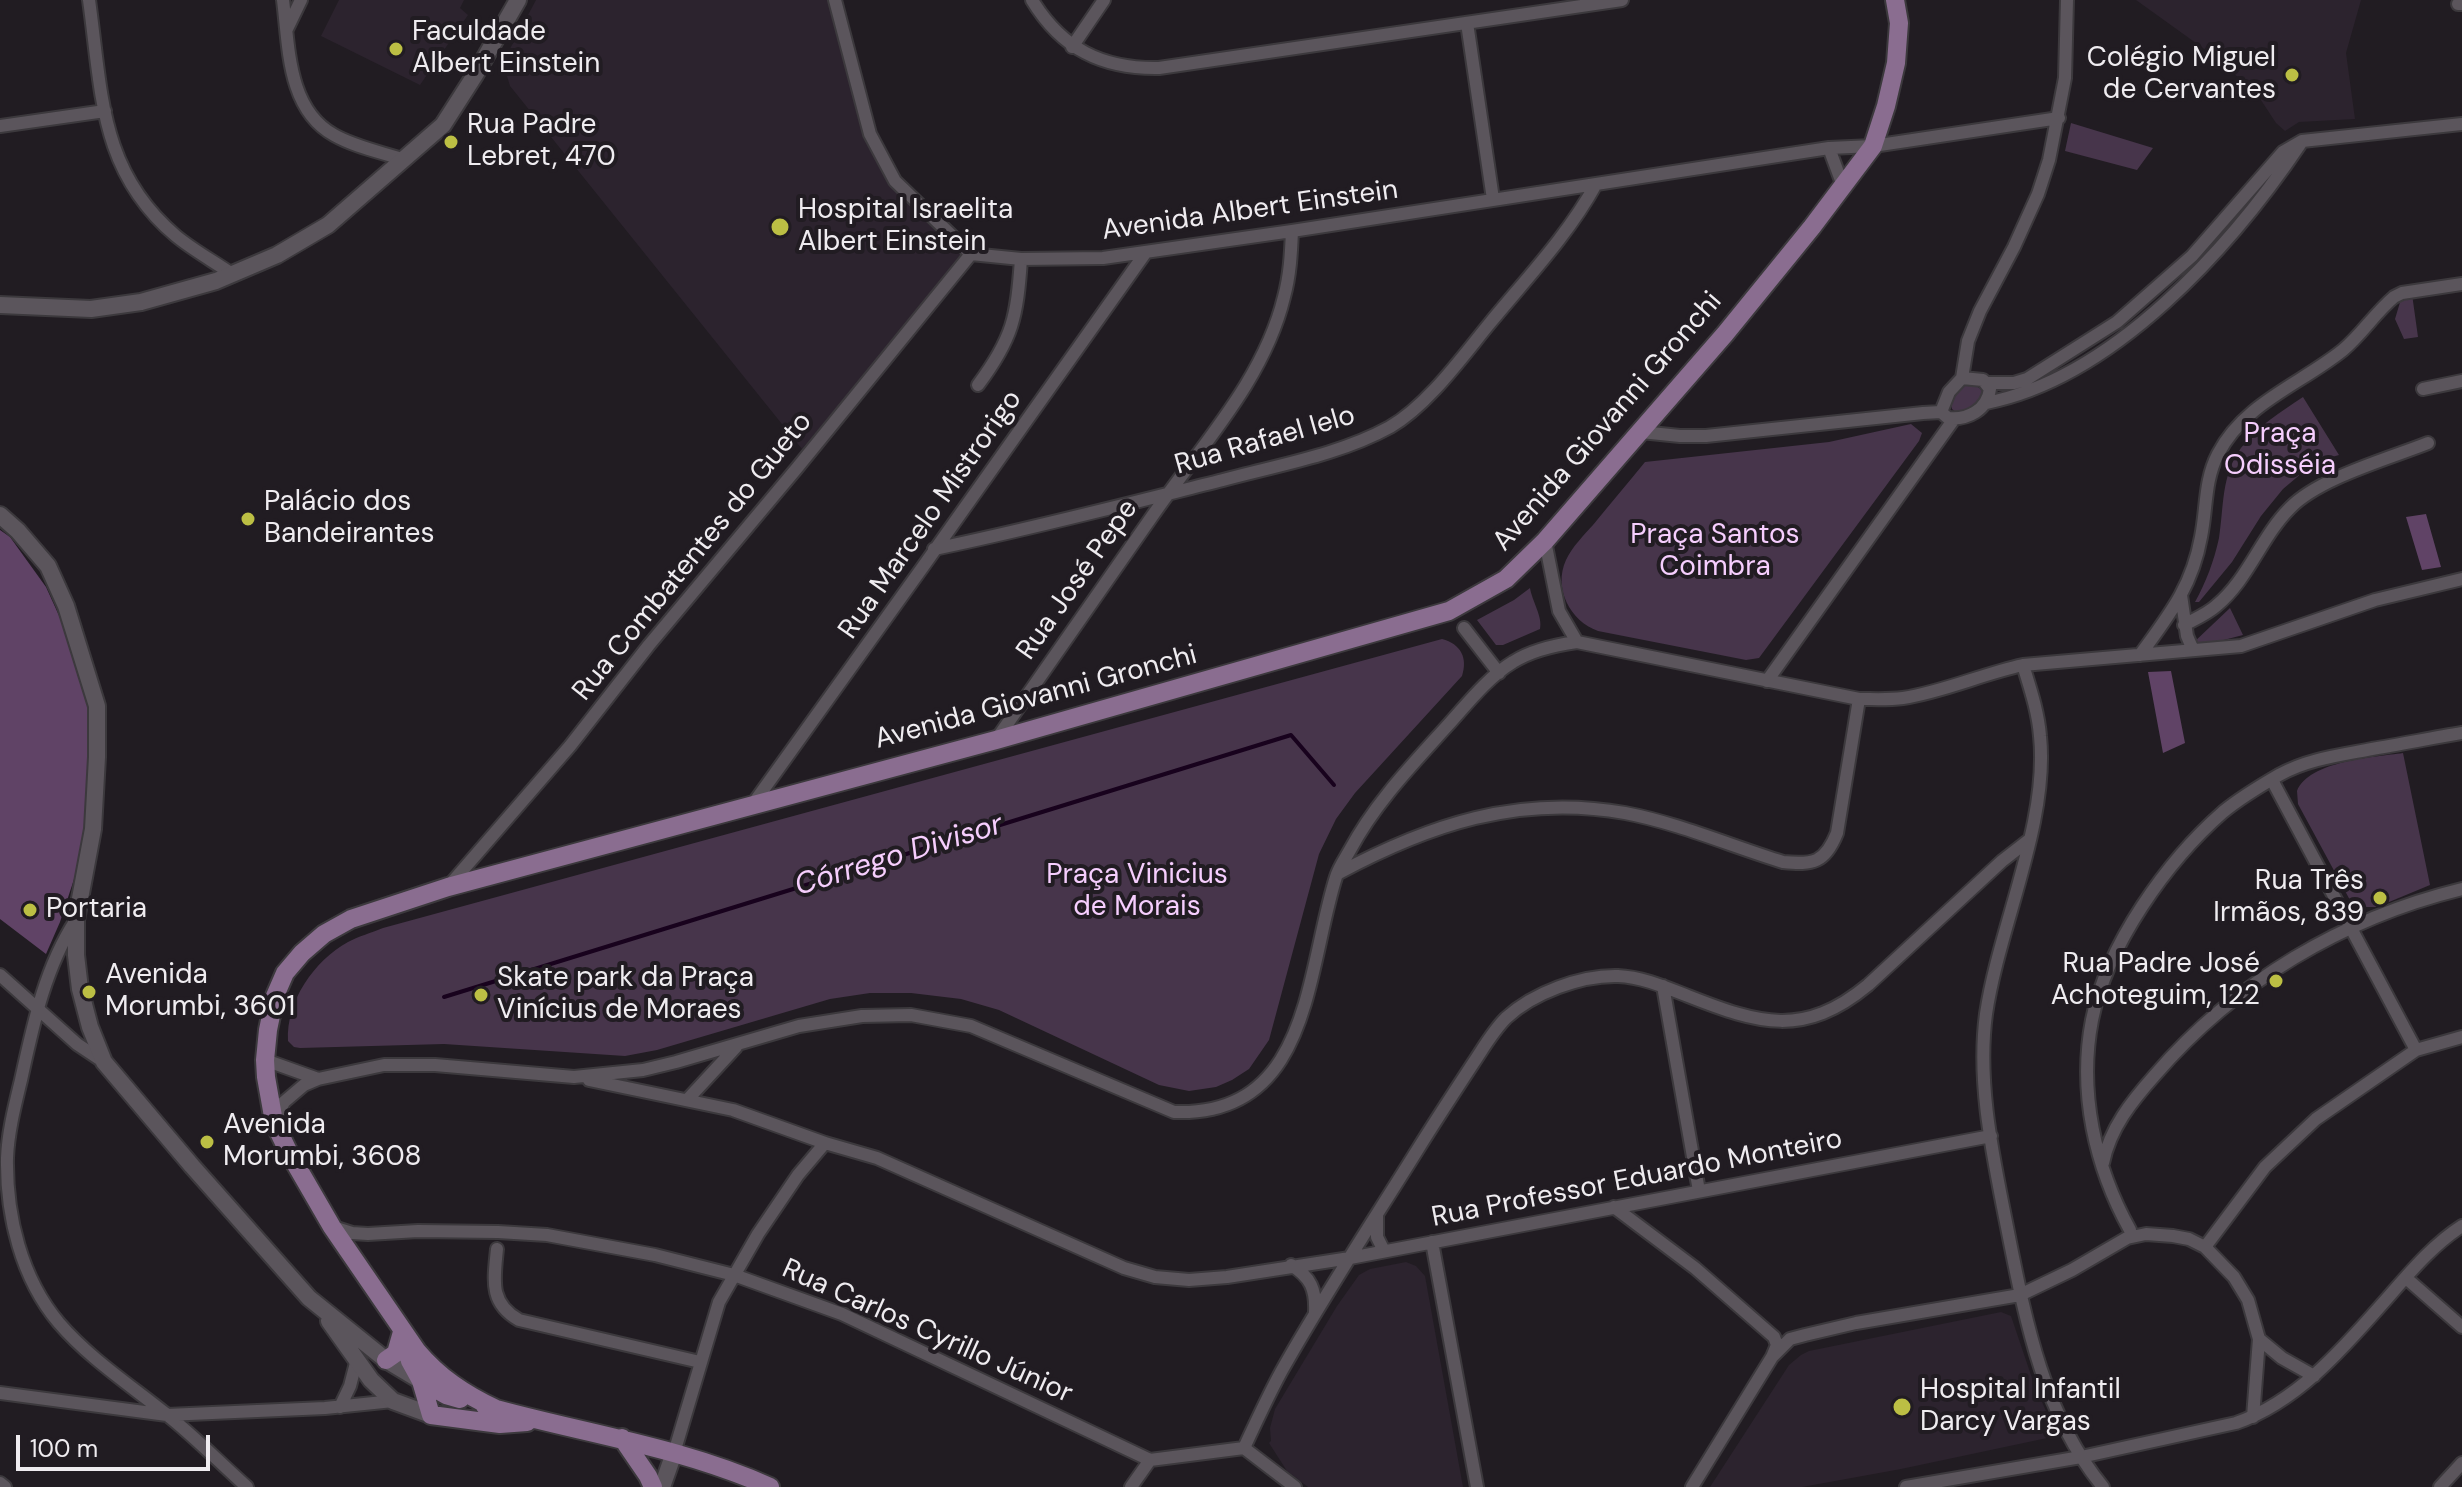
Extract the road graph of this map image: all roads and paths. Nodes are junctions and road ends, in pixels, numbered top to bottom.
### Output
1 (89, 0) edge
2 (283, 0) edge
3 (301, 0) edge
4 (518, 0) edge
5 (835, 0) edge
6 (1032, 0) edge
7 (1104, 0) edge
8 (1622, 0) edge
9 (1895, 0) edge
10 (2067, 0) edge
11 (1467, 23) junction
12 (287, 29) junction
13 (1072, 47) junction
14 (105, 111) junction
15 (2059, 118) junction
16 (2462, 124) edge
17 (0, 126) edge
18 (2302, 141) junction
19 (1873, 146) junction
20 (1829, 148) junction
21 (405, 160) junction
22 (1596, 184) junction
23 (1843, 186) junction
24 (1493, 199) junction
25 (1292, 231) junction
26 (1146, 252) junction
27 (971, 254) junction
28 (1021, 259) junction
29 (232, 274) junction
30 (2462, 284) edge
31 (0, 305) edge
32 (1962, 378) junction
33 (2462, 381) edge
34 (978, 385) dead end
35 (1988, 386) junction
36 (2423, 389) dead end
37 (1986, 403) junction
38 (1941, 412) junction
39 (1954, 419) junction
40 (1641, 432) junction
41 (2428, 443) dead end
42 (1166, 495) junction
43 (0, 515) edge
44 (1545, 541) junction
45 (934, 549) junction
46 (2458, 580) edge
47 (2462, 591) edge
48 (2181, 595) junction
49 (2184, 625) junction
50 (1464, 628) dead end
51 (1577, 642) junction
52 (2193, 650) junction
53 (2140, 655) junction
54 (2023, 665) junction
55 (1499, 673) junction
56 (1767, 681) junction
57 (1859, 699) junction
58 (2462, 733) edge
59 (996, 740) junction
60 (2272, 780) junction
61 (753, 804) junction
62 (2029, 840) junction
63 (1337, 874) junction
64 (448, 887) junction
65 (2462, 889) edge
66 (76, 920) junction
67 (2351, 927) junction
68 (0, 975) edge
69 (1663, 986) junction
70 (38, 1008) junction
71 (2462, 1037) edge
72 (738, 1045) junction
73 (2416, 1050) junction
74 (265, 1060) junction
75 (104, 1062) junction
76 (574, 1077) junction
77 (318, 1079) junction
78 (688, 1099) junction
79 (2089, 1110) junction
80 (274, 1122) junction
81 (2116, 1125) junction
82 (1991, 1136) junction
83 (825, 1143) junction
84 (2102, 1166) junction
85 (1699, 1191) junction
86 (1614, 1207) junction
87 (1377, 1215) junction
88 (2462, 1226) edge
89 (332, 1227) junction
90 (2132, 1234) junction
91 (1432, 1242) junction
92 (2205, 1247) junction
93 (497, 1249) dead end
94 (1384, 1251) junction
95 (1350, 1258) junction
96 (1291, 1265) junction
97 (734, 1275) junction
98 (2406, 1278) junction
99 (2020, 1295) junction
100 (321, 1309) junction
101 (1315, 1314) junction
102 (2462, 1327) edge
103 (402, 1332) junction
104 (1770, 1334) junction
105 (1790, 1339) junction
106 (2259, 1339) junction
107 (1772, 1357) junction
108 (357, 1359) junction
109 (386, 1360) junction
110 (700, 1362) junction
111 (2314, 1376) junction
112 (421, 1381) junction
113 (0, 1393) edge
114 (393, 1401) junction
115 (340, 1407) junction
116 (496, 1409) junction
117 (167, 1415) junction
118 (431, 1415) junction
119 (2253, 1417) junction
120 (543, 1422) junction
121 (622, 1438) junction
122 (1244, 1448) junction
123 (674, 1453) junction
124 (2081, 1457) junction
125 (1150, 1460) junction
126 (2462, 1463) edge
127 (0, 1483) edge
128 (661, 1486) edge
129 (5, 1487) edge
130 (247, 1487) edge
131 (770, 1487) edge
132 (1131, 1487) edge
133 (1295, 1487) edge
134 (1477, 1487) edge
135 (1692, 1487) edge
136 (1906, 1487) edge
137 (2103, 1487) edge
138 (2440, 1487) edge

1 - 14 street
2 - 12 street
3 - 12 street
4 - 21 main road
5 - 27 street
6 - 13 street
7 - 13 street
8 - 11 street
9 - 19 main road, Avenida Giovanni Gronchi
10 - 15 street
11 - 13 street
11 - 24 street
12 - 21 street
14 - 17 street
14 - 29 street
15 - 19 street, Avenida Albert Einstein
15 - 32 street
16 - 18 street
18 - 35 street
18 - 37 street
19 - 20 street, Avenida Albert Einstein
19 - 23 main road, Avenida Giovanni Gronchi
20 - 22 street, Avenida Albert Einstein
20 - 23 street
21 - 29 main road
22 - 24 street, Avenida Albert Einstein
22 - 42 street, Rua Rafael Ielo
23 - 40 main road, Avenida Giovanni Gronchi
24 - 25 street, Avenida Albert Einstein
25 - 26 street, Avenida Albert Einstein
25 - 42 street, Rua José Pepe
26 - 28 street, Avenida Albert Einstein
26 - 45 street, Rua Marcelo Mistrorigo
27 - 28 street, Avenida Albert Einstein
27 - 64 street, Rua Combatentes do Gueto
28 - 34 street
29 - 31 main road
30 - 48 street
32 - 35 street
32 - 38 street
33 - 36 street
35 - 37 street
37 - 39 street
38 - 39 street
38 - 40 street
39 - 56 street
40 - 44 main road, Avenida Giovanni Gronchi
41 - 49 street
42 - 45 street, Rua Rafael Ielo
42 - 59 street, Rua José Pepe
43 - 66 main road
44 - 51 street
44 - 59 main road, Avenida Giovanni Gronchi
45 - 61 street, Rua Marcelo Mistrorigo
46 - 47 street
46 - 52 street
48 - 49 street
48 - 53 street
49 - 52 street
50 - 55 street
51 - 55 street
51 - 56 street
52 - 53 street
53 - 54 street
54 - 57 street
54 - 62 street
55 - 63 street
56 - 57 street
57 - 63 street
58 - 60 street
59 - 61 main road, Avenida Giovanni Gronchi
60 - 67 street
60 - 79 street
61 - 64 main road, Avenida Giovanni Gronchi
62 - 69 street
62 - 82 street
63 - 72 street
64 - 74 main road, Avenida Giovanni Gronchi
65 - 67 street
66 - 70 street
66 - 75 main road
67 - 73 street
67 - 81 street
68 - 70 street
69 - 85 street
69 - 87 street
70 - 75 street
70 - 117 street
71 - 73 street
72 - 76 street
72 - 78 street
73 - 92 street
74 - 77 street
74 - 80 main road, Avenida Giovanni Gronchi
75 - 100 main road
76 - 77 street
76 - 78 street, Rua Professor Eduardo Monteiro
77 - 80 street
78 - 83 street, Rua Professor Eduardo Monteiro
79 - 81 street
79 - 84 street
80 - 89 main road, Avenida Giovanni Gronchi
81 - 84 street
82 - 85 street, Rua Professor Eduardo Monteiro
82 - 99 street
83 - 96 street, Rua Professor Eduardo Monteiro
83 - 97 street
84 - 90 street
85 - 86 street, Rua Professor Eduardo Monteiro
86 - 91 street, Rua Professor Eduardo Monteiro
86 - 104 street
87 - 94 street
87 - 95 street
88 - 98 street
89 - 97 street, Rua Carlos Cyrillo Júnior
89 - 103 main road, Avenida Giovanni Gronchi
90 - 92 street
90 - 99 street
91 - 94 street, Rua Professor Eduardo Monteiro
91 - 134 street
92 - 106 street
93 - 110 street
94 - 95 street, Rua Professor Eduardo Monteiro
95 - 96 street, Rua Professor Eduardo Monteiro
95 - 101 street
96 - 101 street
97 - 110 street
97 - 125 street, Rua Carlos Cyrillo Júnior
98 - 102 street
98 - 111 street
99 - 105 street
99 - 124 street
100 - 108 main road
100 - 109 main road
101 - 122 street
103 - 109 main road
103 - 112 main road, Avenida Giovanni Gronchi
103 - 116 main road, Avenida Giovanni Gronchi
104 - 105 street
104 - 107 street
105 - 107 street
106 - 111 street
106 - 119 street
107 - 135 street
108 - 114 main road
108 - 115 street
109 - 112 main road
110 - 123 street
111 - 119 street
112 - 116 main road
112 - 118 main road, Avenida Giovanni Gronchi
113 - 117 street
114 - 115 street
114 - 118 main road
115 - 117 street
116 - 120 main road
117 - 130 street
118 - 120 main road
119 - 124 street
120 - 121 main road
121 - 123 main road
121 - 128 main road
122 - 125 street
122 - 133 street
123 - 128 main road
123 - 131 main road
124 - 136 street
124 - 137 street
125 - 132 street
126 - 138 street
127 - 129 street

